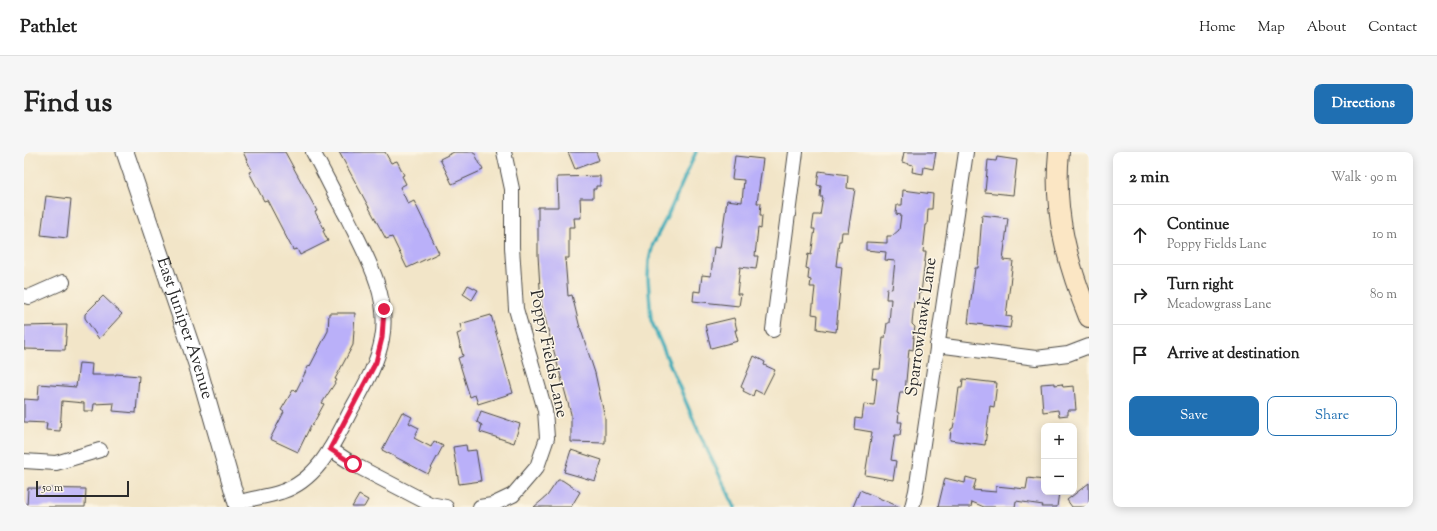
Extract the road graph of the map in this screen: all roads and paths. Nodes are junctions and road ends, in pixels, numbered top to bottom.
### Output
1 (126, 152) edge
2 (313, 152) edge
3 (504, 152) edge
4 (796, 152) edge
5 (966, 152) edge
6 (1059, 152) edge
7 (63, 282) dead end
8 (24, 296) edge
9 (1089, 317) edge
10 (773, 330) dead end
11 (937, 345) junction
12 (1089, 346) edge
13 (330, 449) junction
14 (100, 450) dead end
15 (24, 461) edge
16 (238, 505) edge
17 (446, 507) edge
18 (480, 507) edge
19 (912, 507) edge

1 - 16 street, East Juniper Avenue
2 - 13 street
3 - 18 street, Poppy Fields Lane
4 - 10 street
5 - 11 street, Sparrowhawk Lane
6 - 9 main road
7 - 8 street
11 - 12 street
11 - 19 street, Sparrowhawk Lane
13 - 16 street
13 - 17 street
14 - 15 street

